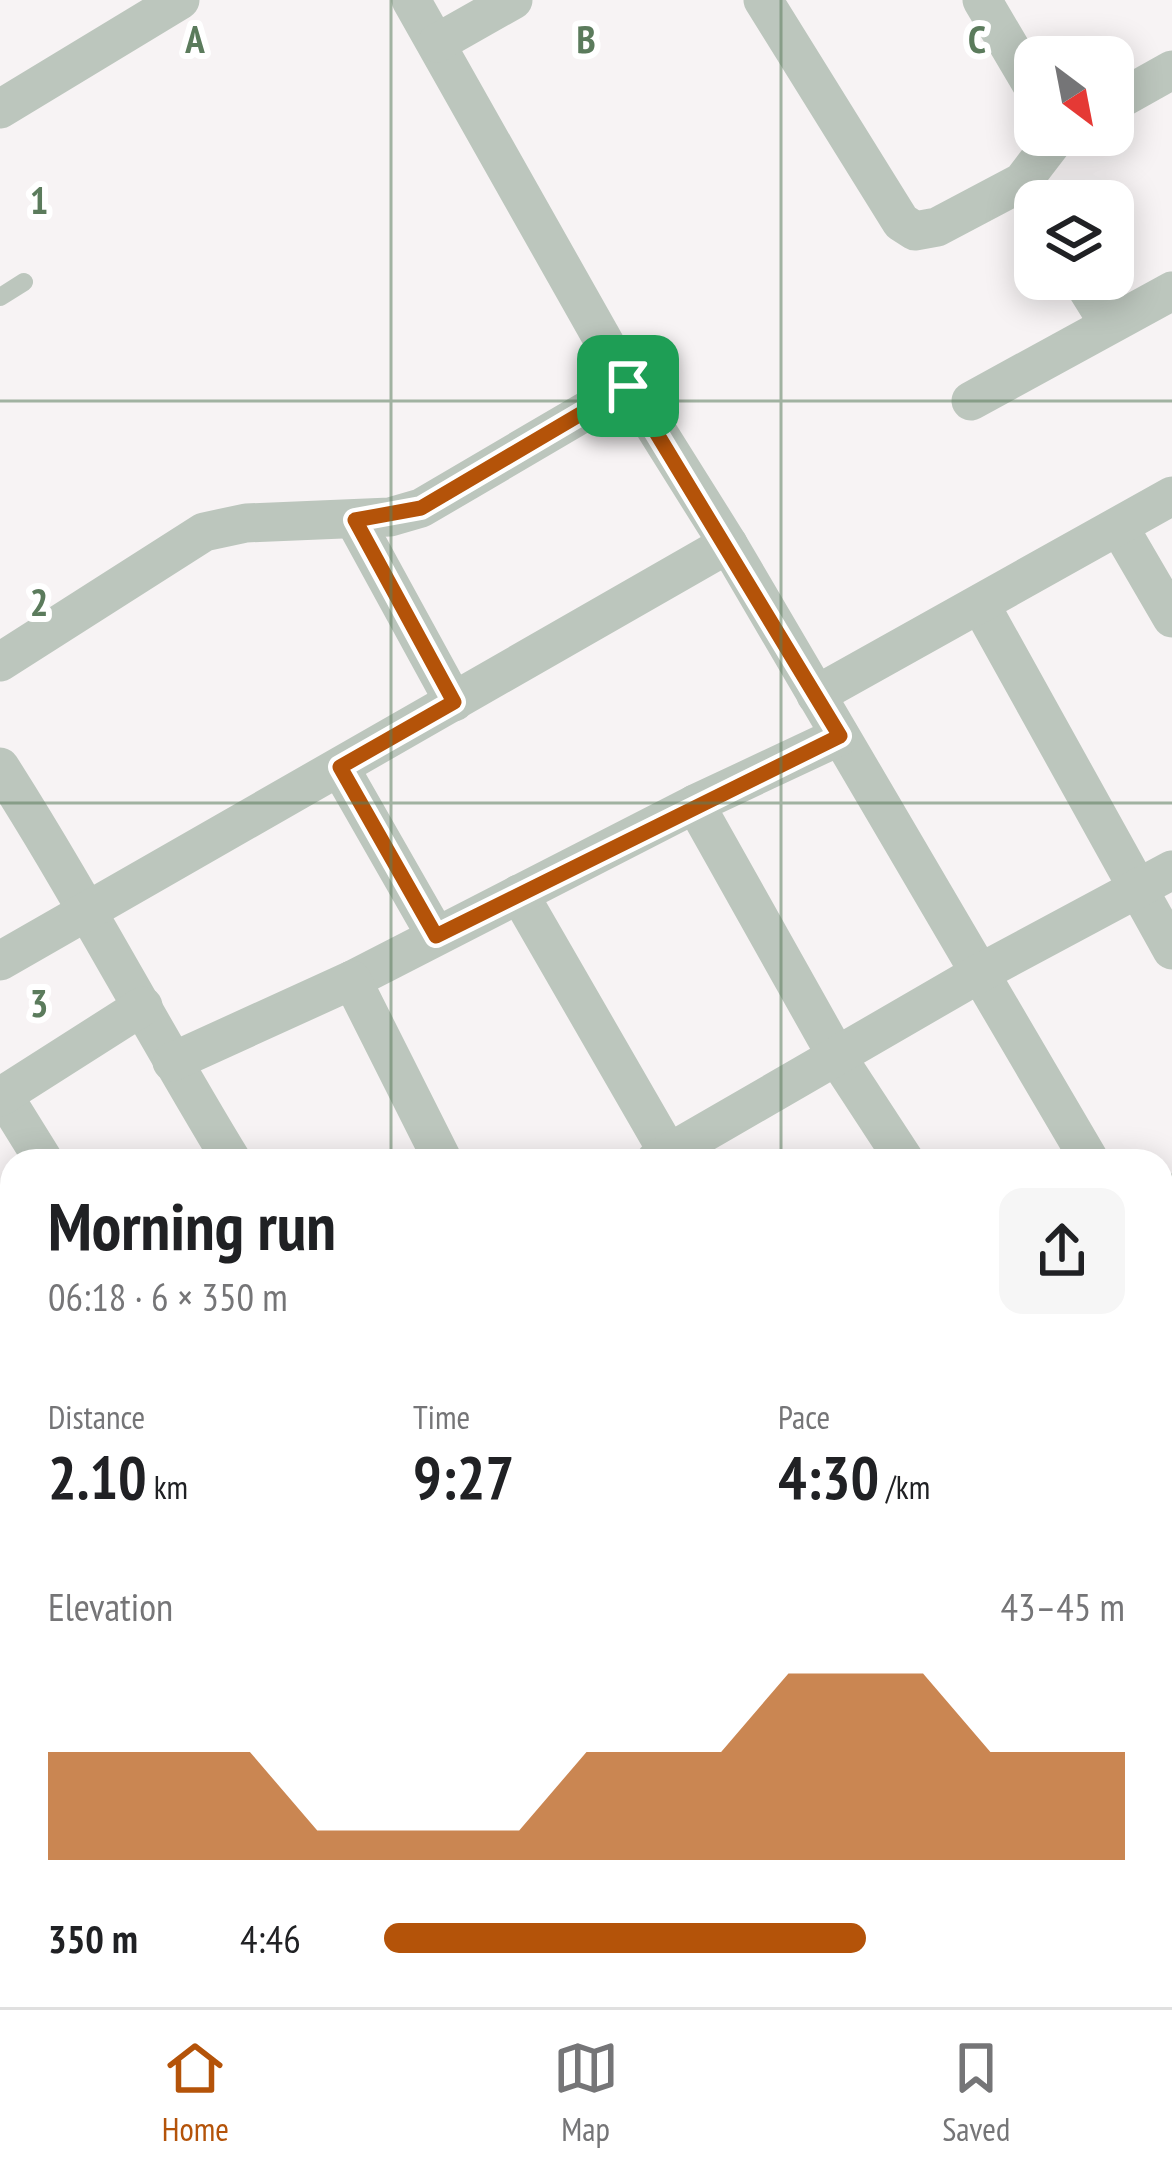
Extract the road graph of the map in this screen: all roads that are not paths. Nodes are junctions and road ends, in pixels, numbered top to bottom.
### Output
1 (180, 0) edge
2 (411, 0) edge
3 (513, 0) edge
4 (763, 0) edge
5 (982, 0) edge
6 (437, 43) junction
7 (1014, 54) edge
8 (1172, 70) edge
9 (1134, 91) edge
10 (0, 109) edge
11 (1014, 198) edge
12 (24, 282) dead end
13 (1172, 291) edge
14 (0, 297) edge
15 (1094, 300) edge
16 (1109, 324) junction
17 (628, 386) junction
18 (971, 401) dead end
19 (1172, 496) edge
20 (355, 520) junction
21 (1119, 527) junction
22 (728, 544) junction
23 (981, 606) junction
24 (1172, 618) edge
25 (0, 662) edge
26 (816, 695) junction
27 (454, 702) junction
28 (840, 736) junction
29 (340, 767) junction
30 (2, 774) edge
31 (695, 804) junction
32 (1155, 880) edge
33 (519, 895) junction
34 (92, 911) junction
35 (436, 936) junction
36 (1172, 950) edge
37 (0, 961) edge
38 (980, 973) junction
39 (352, 980) junction
40 (143, 1006) junction
41 (837, 1057) junction
42 (172, 1062) junction
43 (2, 1096) edge
44 (36, 1149) edge
45 (225, 1149) edge
46 (437, 1149) edge
47 (661, 1149) edge
48 (681, 1149) edge
49 (897, 1149) edge
50 (1083, 1149) edge

1 - 10 street
2 - 6 street
3 - 6 street
4 - 11 street
5 - 7 street
6 - 17 street
8 - 9 street
12 - 14 lane
13 - 16 street
15 - 16 street
16 - 18 street
17 - 20 street
17 - 22 street
19 - 21 street
20 - 25 street
20 - 27 street
21 - 23 street
21 - 24 street
22 - 26 street
22 - 27 street
23 - 26 street
23 - 32 street
26 - 28 street
27 - 29 street
28 - 31 street
28 - 38 street
29 - 34 street
29 - 35 street
30 - 34 street
31 - 33 street
31 - 41 street
32 - 36 street
32 - 38 street
33 - 35 street
33 - 47 street
34 - 37 street
34 - 40 street
35 - 39 street
38 - 41 street
38 - 50 street
39 - 42 street
39 - 46 street
40 - 42 street
40 - 43 street
41 - 48 street
41 - 49 street
42 - 45 street
43 - 44 street

